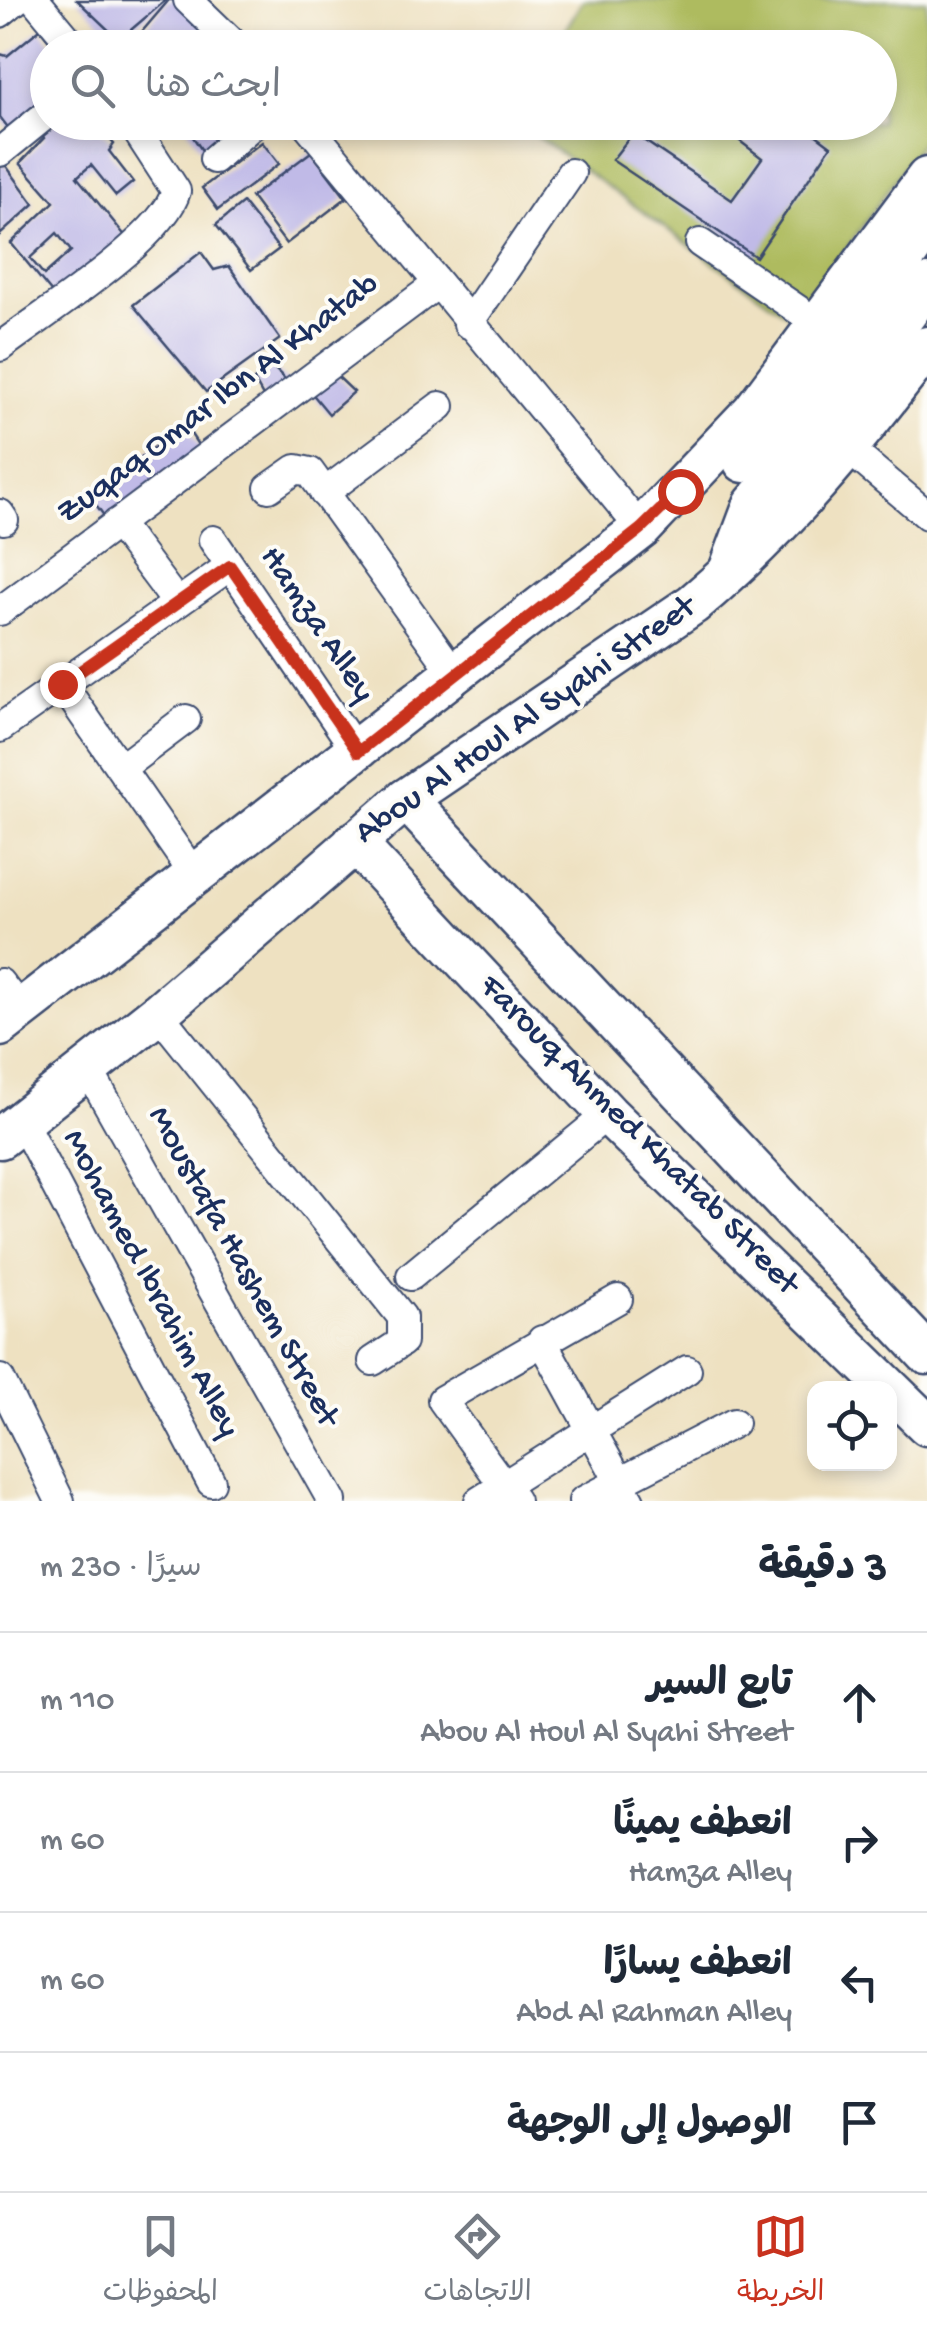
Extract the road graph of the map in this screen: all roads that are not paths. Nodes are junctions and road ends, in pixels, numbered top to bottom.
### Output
1 (16, 0) edge
2 (35, 0) edge
3 (188, 0) edge
4 (0, 13) edge
5 (60, 30) edge
6 (219, 30) edge
7 (30, 125) edge
8 (143, 140) edge
9 (236, 140) edge
10 (319, 140) edge
11 (4, 142) edge
12 (214, 159) dead end
13 (572, 173) dead end
14 (927, 178) edge
15 (927, 227) edge
16 (700, 244) dead end
17 (927, 284) edge
18 (436, 285) junction
19 (468, 324) junction
20 (818, 324) junction
21 (0, 346) edge
22 (927, 347) edge
23 (440, 406) dead end
24 (850, 450) junction
25 (269, 488) dead end
26 (324, 492) junction
27 (927, 516) edge
28 (117, 523) junction
29 (641, 529) junction
30 (212, 540) dead end
31 (230, 566) junction
32 (728, 575) junction
33 (177, 603) junction
34 (0, 611) edge
35 (456, 676) junction
36 (62, 684) junction
37 (186, 719) dead end
38 (0, 728) edge
39 (358, 752) junction
40 (120, 768) junction
41 (406, 799) junction
42 (354, 842) junction
43 (474, 870) junction
44 (195, 876) junction
45 (423, 915) junction
46 (7, 1006) edge
47 (158, 1013) junction
48 (88, 1069) junction
49 (608, 1114) junction
50 (11, 1130) edge
51 (411, 1276) dead end
52 (618, 1299) dead end
53 (542, 1340) junction
54 (927, 1354) edge
55 (373, 1361) dead end
56 (687, 1370) dead end
57 (0, 1379) edge
58 (734, 1423) dead end
59 (927, 1425) edge
60 (589, 1428) junction
61 (211, 1482) dead end
62 (624, 1491) edge
63 (499, 1496) edge
64 (60, 1501) edge
65 (332, 1501) edge
66 (583, 1501) edge

1 - 4 street
2 - 5 street
3 - 6 street
7 - 11 street
8 - 21 street
9 - 12 street
10 - 18 street
13 - 19 street
14 - 20 main road, Abou Al Houl Al Syahi Street
15 - 29 main road
16 - 20 street
17 - 32 main road
18 - 19 street
18 - 28 street, Zuqaq Omar Ibn Al Khatab
19 - 29 street
20 - 29 main road, Abou Al Houl Al Syahi Street
22 - 24 main road, Abou Al Houl Al Syahi Street
23 - 26 street
24 - 27 street
24 - 32 main road, Abou Al Houl Al Syahi Street
25 - 26 street
26 - 35 street
28 - 33 street
28 - 34 street, Zuqaq Omar Ibn Al Khatab
29 - 35 main road, Abou Al Houl Al Syahi Street
30 - 31 street, Hamza Alley
31 - 33 street
31 - 39 street, Hamza Alley
32 - 41 main road, Abou Al Houl Al Syahi Street
33 - 36 street
35 - 39 main road, Abou Al Houl Al Syahi Street
36 - 38 street
36 - 40 street
37 - 40 street
39 - 44 main road, Abou Al Houl Al Syahi Street
40 - 44 street
41 - 42 main road, Abou Al Houl Al Syahi Street
41 - 43 main road, Farouq Ahmed Khatab Street
42 - 45 main road, Farouq Ahmed Khatab Street
42 - 47 main road, Abou Al Houl Al Syahi Street
43 - 45 main road
43 - 54 main road, Farouq Ahmed Khatab Street
44 - 46 main road, Abou Al Houl Al Syahi Street
45 - 49 main road, Farouq Ahmed Khatab Street
47 - 48 main road, Abou Al Houl Al Syahi Street
47 - 55 street
48 - 50 main road, Abou Al Houl Al Syahi Street
48 - 65 street, Moustafa Hashem Street
49 - 51 street
49 - 59 main road, Farouq Ahmed Khatab Street
50 - 61 street, Mohamed Ibrahim Alley
52 - 53 street
53 - 60 street
53 - 63 street
56 - 60 street
57 - 64 street
58 - 62 street
60 - 62 street
60 - 63 street
62 - 66 street

